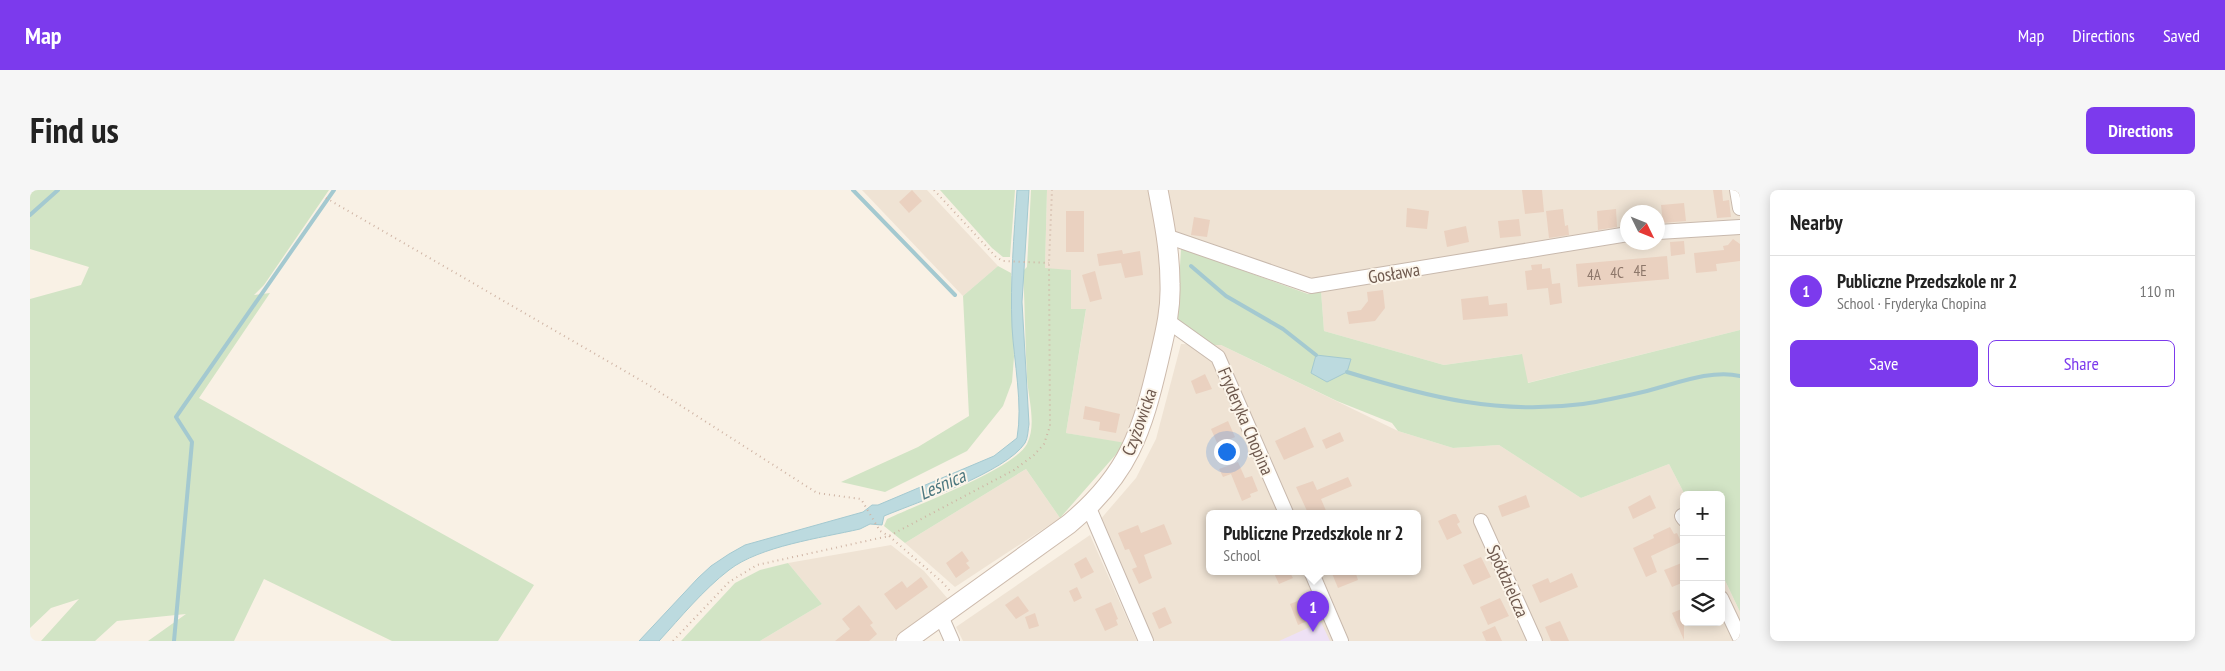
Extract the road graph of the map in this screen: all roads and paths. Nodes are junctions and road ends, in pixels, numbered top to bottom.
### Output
1 (934, 190) edge
2 (1052, 190) edge
3 (1158, 190) edge
4 (1737, 190) edge
5 (326, 198) dead end
6 (1740, 208) edge
7 (1740, 227) edge
8 (1665, 232) edge
9 (1620, 235) edge
10 (1166, 236) junction
11 (1049, 263) junction
12 (1169, 322) junction
13 (1089, 508) junction
14 (1285, 510) edge
15 (1481, 521) dead end
16 (889, 536) junction
17 (1313, 575) edge
18 (959, 603) junction
19 (1725, 606) edge
20 (941, 616) junction
21 (1740, 638) edge
22 (673, 641) edge
23 (906, 641) edge
24 (952, 641) edge
25 (1146, 641) edge
26 (1341, 641) edge
27 (1535, 641) edge

1 - 11 path
2 - 11 path
3 - 10 street, Czyżowicka
4 - 6 street
5 - 16 path
7 - 8 street
9 - 10 street, Gosława
10 - 12 street, Czyżowicka
11 - 16 path
12 - 13 street, Czyżowicka
12 - 14 street, Fryderyka Chopina
13 - 18 street, Czyżowicka
13 - 25 street
15 - 27 street, Spółdzielcza
16 - 18 path
16 - 22 path
17 - 26 street
18 - 20 street, Czyżowicka
19 - 21 street
20 - 23 street, Czyżowicka
20 - 24 street

